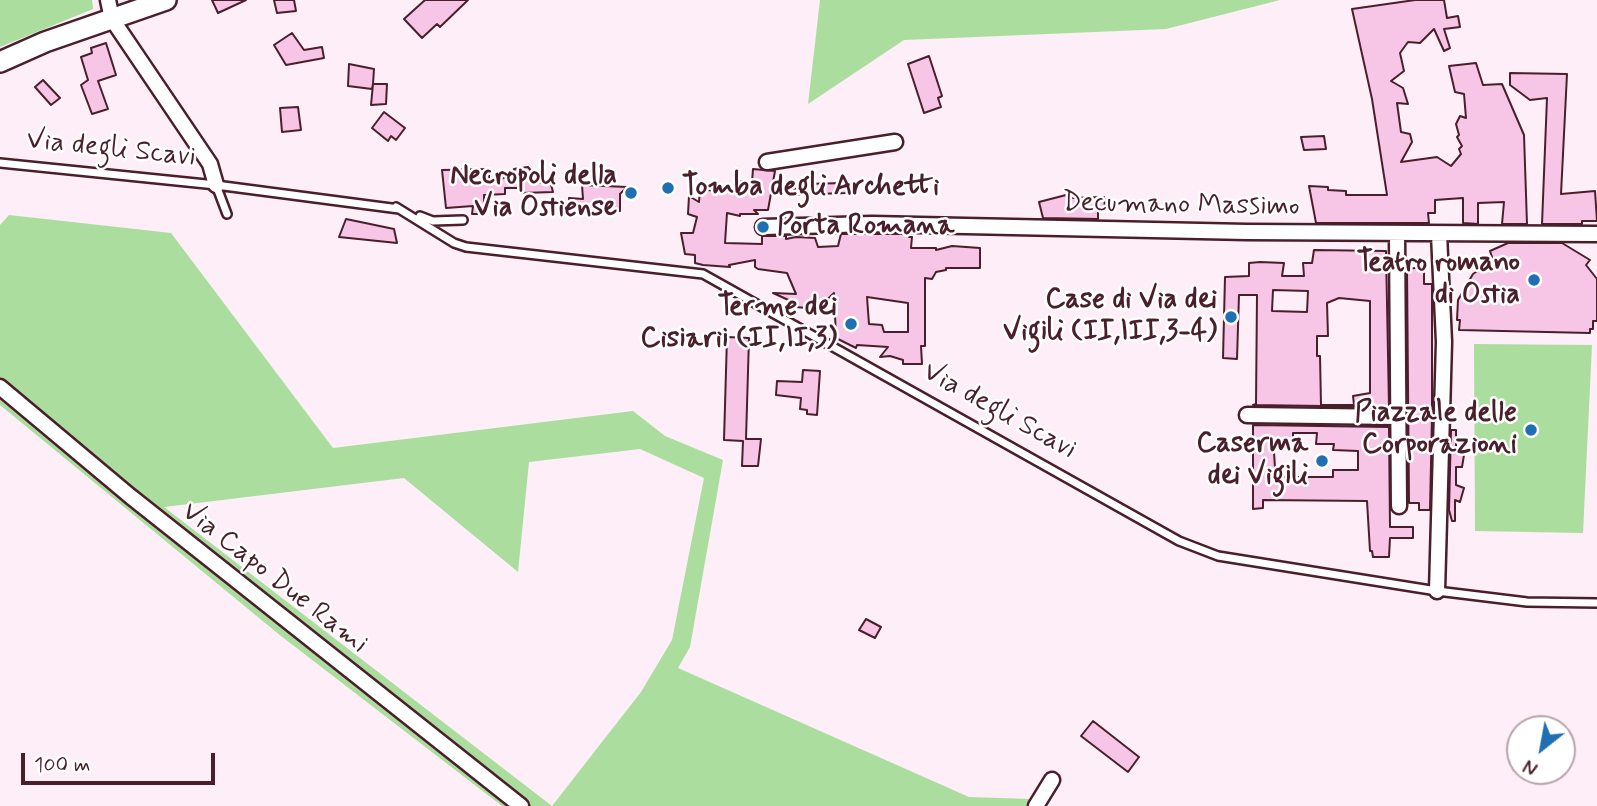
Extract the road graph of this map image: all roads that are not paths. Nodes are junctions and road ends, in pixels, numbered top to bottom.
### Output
1 (166, 0) edge
2 (110, 10) edge
3 (0, 62) edge
4 (895, 142) dead end
5 (767, 162) dead end
6 (0, 163) edge
7 (216, 186) junction
8 (396, 207) junction
9 (227, 214) dead end
10 (463, 220) dead end
11 (763, 227) dead end
12 (1397, 234) junction
13 (1439, 234) junction
14 (1597, 234) edge
15 (0, 387) edge
16 (1247, 415) dead end
17 (1397, 417) junction
18 (1398, 506) dead end
19 (1437, 591) junction
20 (1597, 603) edge
21 (1052, 780) dead end
22 (521, 806) edge
23 (1036, 806) edge

1 - 2 main road
2 - 3 main road
2 - 7 street, Via degli Scavi
4 - 5 street
6 - 7 lane, Via degli Scavi
7 - 8 lane, Via degli Scavi
7 - 9 lane
8 - 10 lane, Via degli Scavi
8 - 19 lane, Via degli Scavi
11 - 12 street, Decumano Massimo
12 - 13 street, Decumano Massimo
12 - 17 street
13 - 14 street, Decumano Massimo
13 - 19 street
15 - 22 street, Via Capo Due Rami
16 - 17 street
17 - 18 street
19 - 20 lane, Via degli Scavi
21 - 23 street

